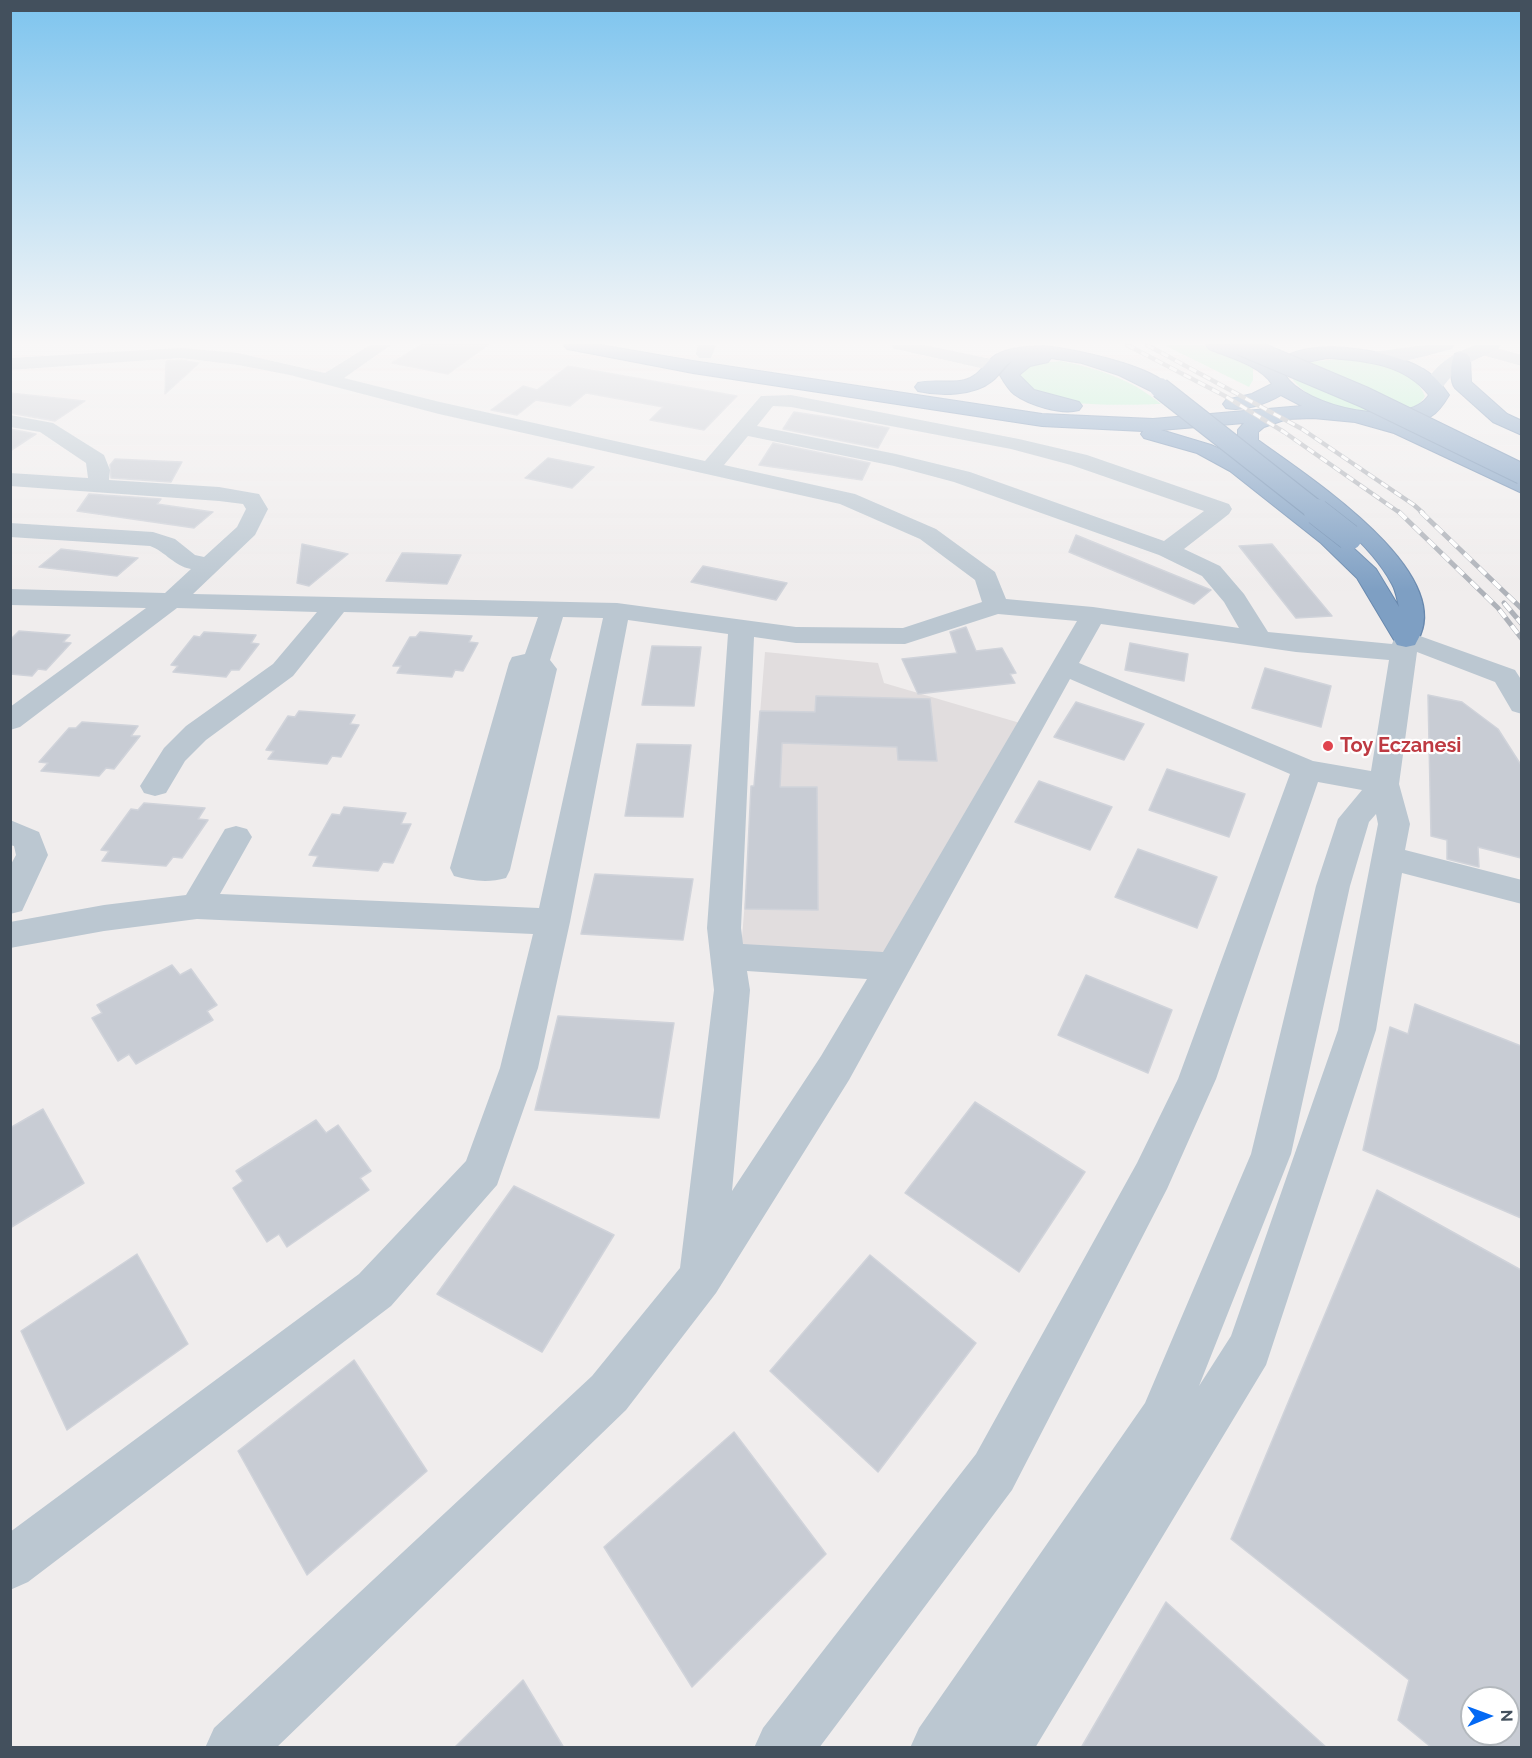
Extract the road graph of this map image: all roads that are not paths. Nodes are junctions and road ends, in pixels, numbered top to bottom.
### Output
1 (46, 427) edge
2 (487, 427) edge
3 (527, 427) edge
4 (925, 427) edge
5 (1105, 427) edge
6 (1209, 427) edge
7 (1252, 427) edge
8 (1280, 427) edge
9 (1373, 427) edge
10 (1394, 427) edge
11 (1425, 427) edge
12 (1459, 427) edge
13 (1502, 427) edge
14 (744, 429) joint
15 (1521, 438) edge
16 (1435, 446) junction
17 (1521, 455) edge
18 (711, 467) junction
19 (1521, 474) edge
20 (10, 479) edge
21 (98, 486) junction
22 (1307, 488) junction
23 (1521, 488) edge
24 (878, 511) junction
25 (10, 530) edge
26 (1167, 550) junction
27 (209, 565) junction
28 (10, 597) edge
29 (171, 601) junction
30 (337, 604) junction
31 (996, 606) junction
32 (553, 609) junction
33 (617, 611) junction
34 (1093, 615) junction
35 (741, 628) junction
36 (1259, 639) junction
37 (1405, 646) junction
38 (537, 660) junction
39 (1063, 666) junction
40 (1521, 705) edge
41 (10, 721) edge
42 (1307, 770) junction
43 (1384, 784) junction
44 (155, 786) dead end
45 (10, 831) edge
46 (236, 837) dead end
47 (1389, 858) junction
48 (1521, 892) edge
49 (10, 902) edge
50 (197, 906) junction
51 (553, 922) junction
52 (10, 935) edge
53 (726, 957) junction
54 (894, 967) junction
55 (700, 1278) junction
56 (10, 1564) edge
57 (234, 1748) edge
58 (783, 1748) edge
59 (939, 1748) edge
60 (1002, 1748) edge

1 - 21 street
2 - 24 street
3 - 18 street
4 - 26 street
5 - 37 highway
6 - 37 highway, bridge
7 - 22 highway
8 - 22 highway
9 - 16 highway
10 - 16 highway
11 - 19 highway, bridge
12 - 17 highway
13 - 15 highway
14 - 18 street
14 - 26 street
16 - 23 highway
18 - 24 street
20 - 21 street
21 - 27 street
22 - 37 highway
24 - 31 street
25 - 27 street
26 - 36 street
27 - 29 street
28 - 29 street
29 - 30 street
29 - 41 street
30 - 32 street
30 - 44 street
31 - 34 street
31 - 35 street
32 - 33 street
32 - 38 street
33 - 35 street
33 - 51 street
34 - 36 street
34 - 39 street
35 - 53 street
36 - 37 street
37 - 40 street
37 - 43 street
38 - 38 street
39 - 42 street
39 - 54 street
42 - 43 street
42 - 58 street
43 - 47 street
43 - 59 street
45 - 49 street
46 - 50 street
47 - 48 street
47 - 60 street
50 - 51 street
50 - 52 street
51 - 56 street
53 - 54 street
53 - 55 street
54 - 55 street
55 - 57 street

